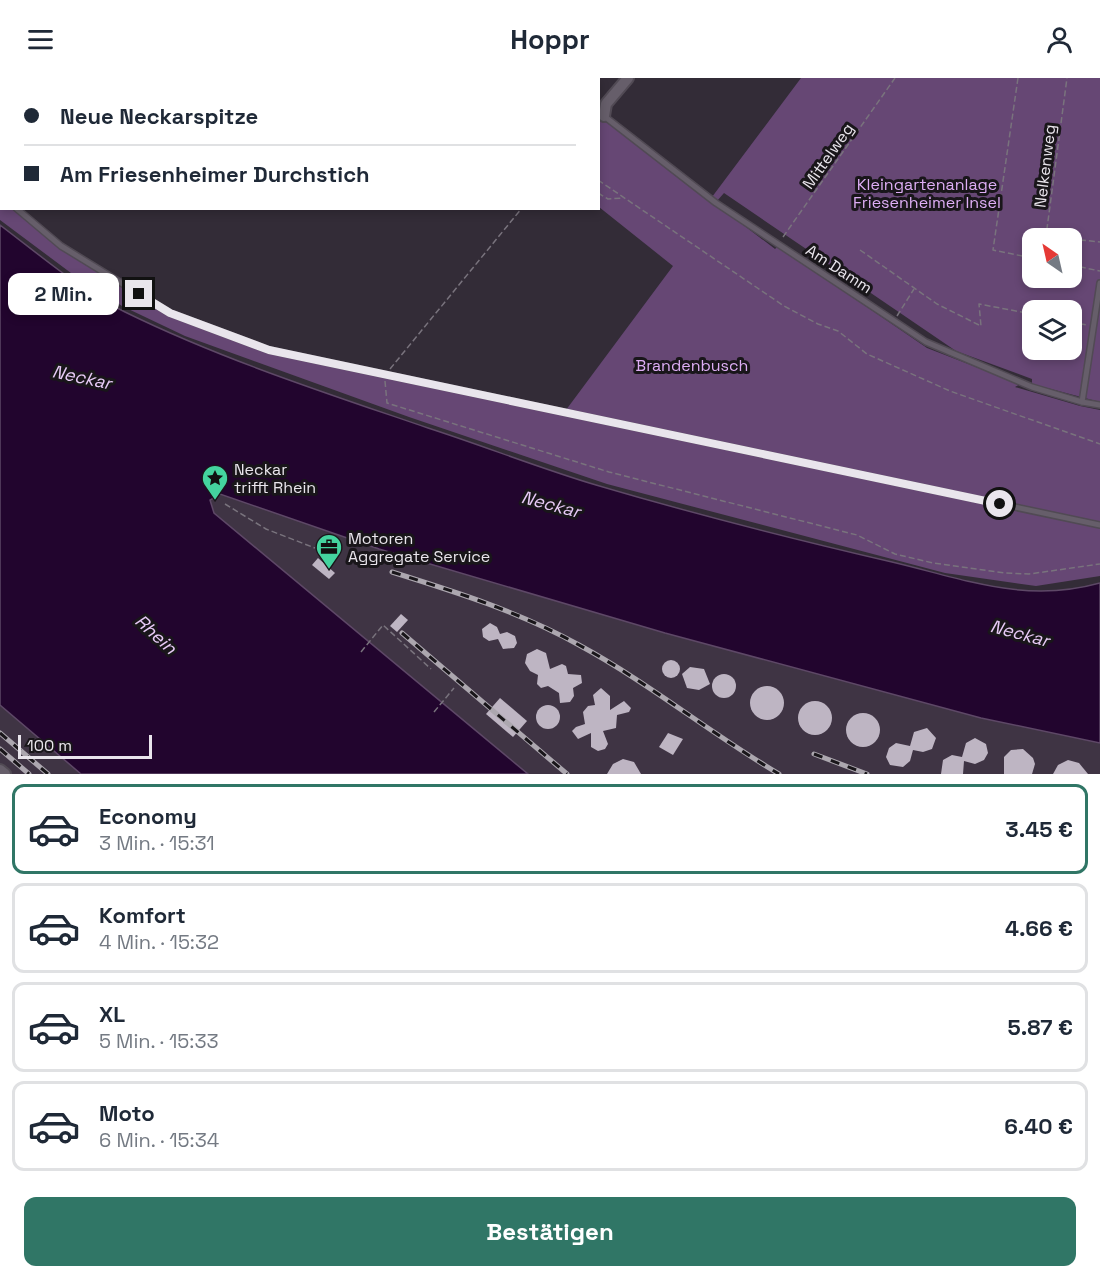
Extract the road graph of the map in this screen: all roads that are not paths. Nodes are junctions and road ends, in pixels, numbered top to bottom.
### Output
1 (628, 78) edge
2 (604, 116) joint
3 (18, 210) edge
4 (1100, 283) edge
5 (1082, 402) junction
6 (1100, 405) edge
7 (1100, 525) edge
8 (0, 770) edge
9 (5, 774) edge

1 - 2 street
2 - 5 lane, Am Damm
3 - 7 lane
4 - 5 lane
5 - 6 lane, Am Damm
8 - 9 street

